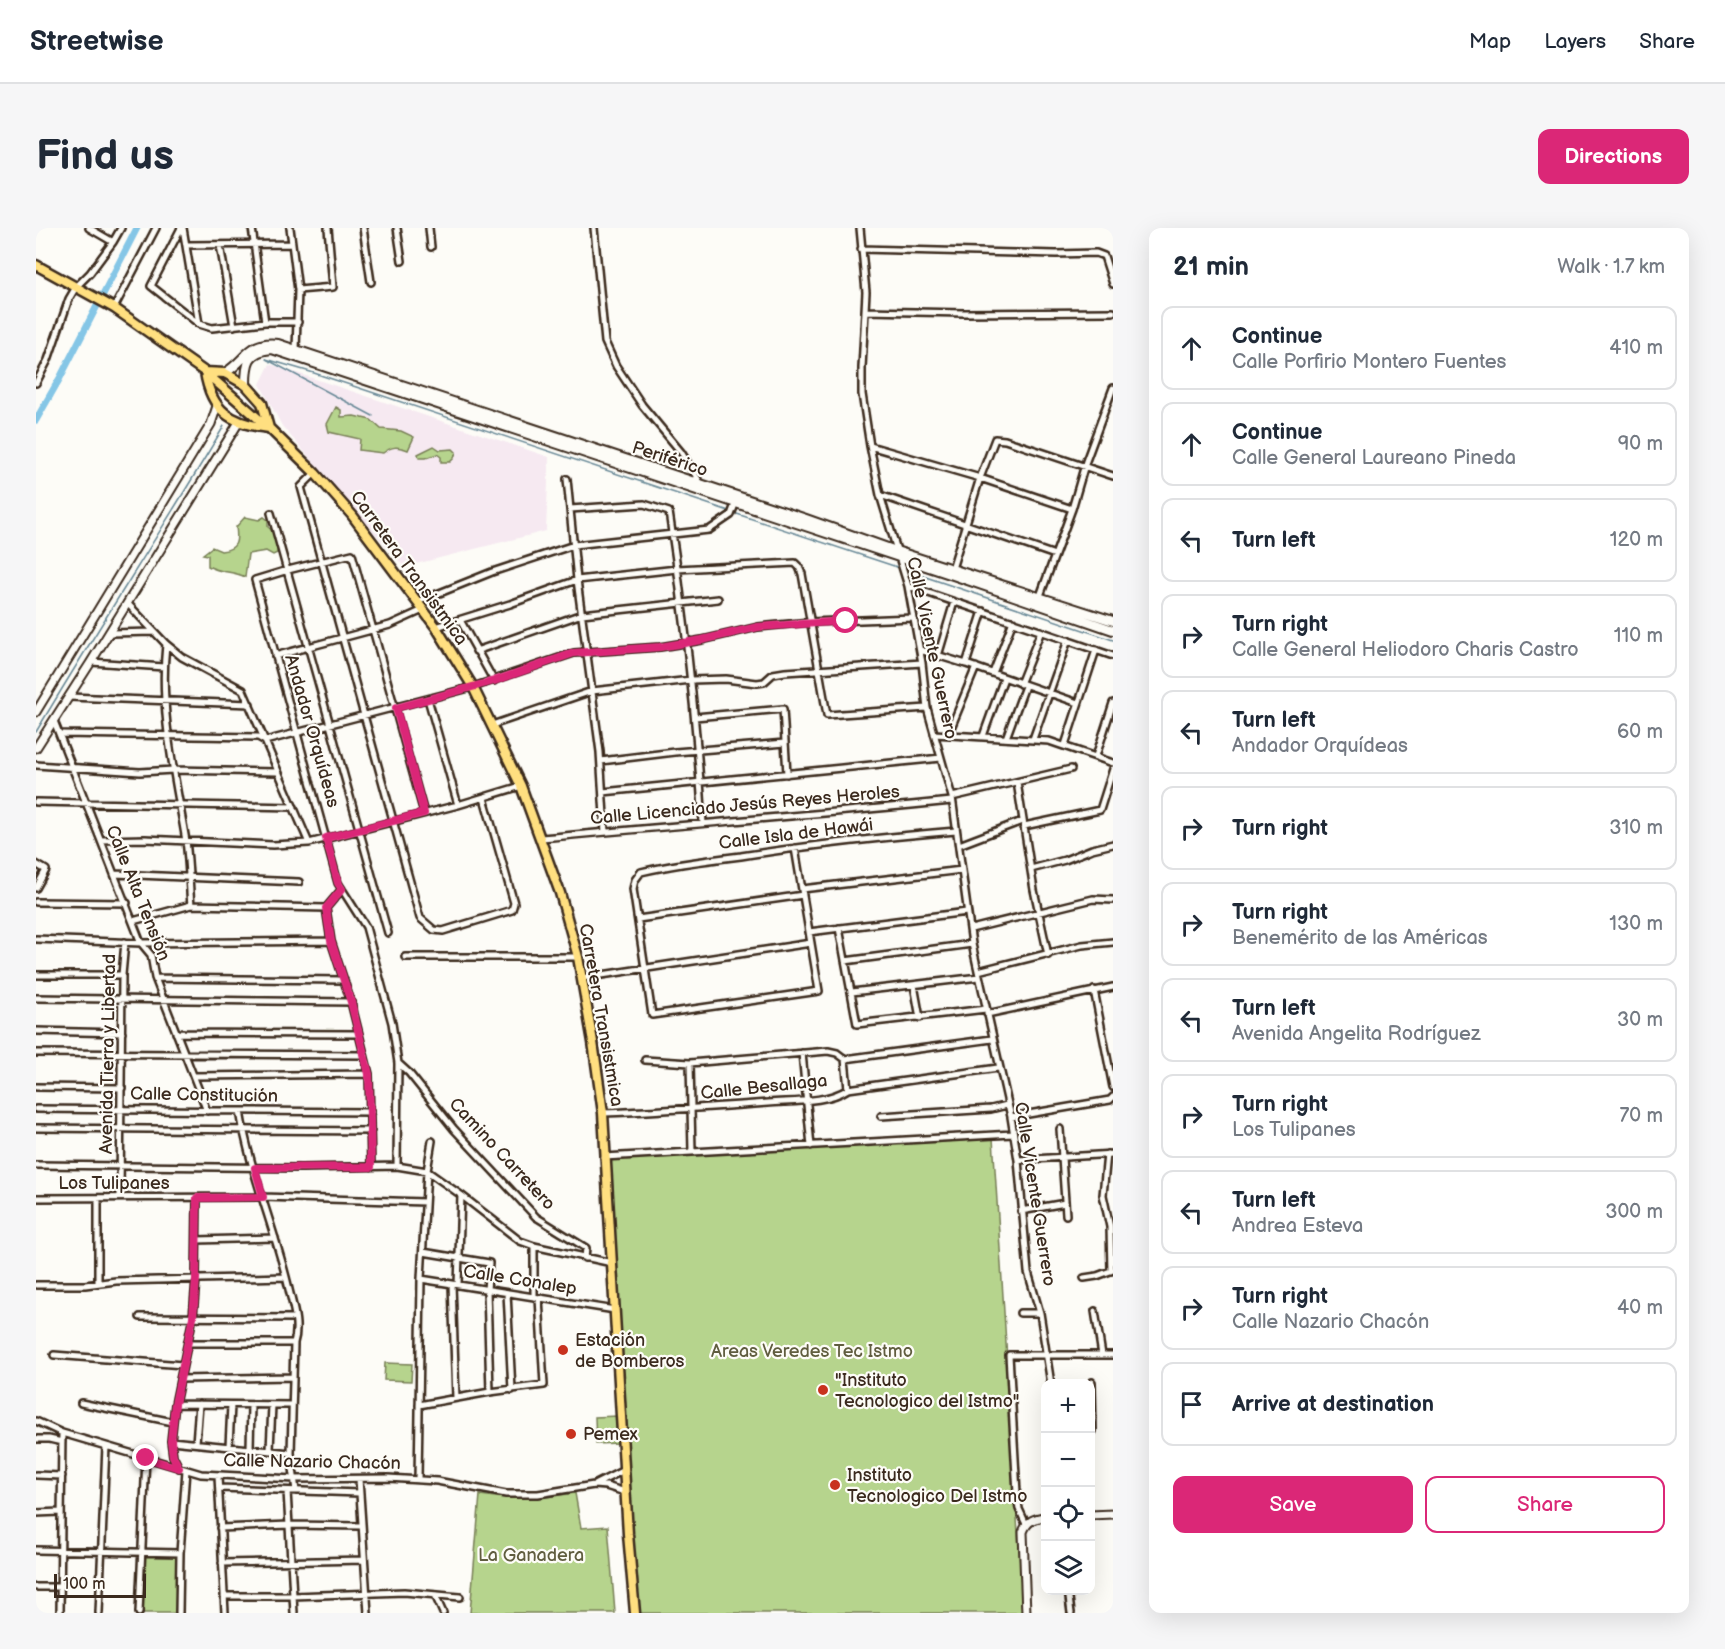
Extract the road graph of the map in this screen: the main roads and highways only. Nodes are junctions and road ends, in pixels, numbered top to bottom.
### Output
1 (36, 265) edge
2 (262, 347) junction
3 (205, 372) junction
4 (225, 373) junction
5 (246, 385) junction
6 (487, 417) junction
7 (498, 421) junction
8 (269, 428) junction
9 (734, 506) junction
10 (952, 571) junction
11 (1113, 621) edge
12 (1113, 630) edge
13 (635, 1613) edge

1 - 3 main road, Carretera Transistmica
2 - 4 main road
2 - 5 main road
2 - 6 main road, Periférico
2 - 6 main road, Periférico
3 - 4 main road
3 - 8 main road, Carretera Transistmica
3 - 8 main road
4 - 5 main road
5 - 8 main road
6 - 7 main road, Periférico
7 - 9 main road, Periférico
7 - 9 main road, Periférico
8 - 13 main road, Carretera Transistmica
9 - 10 main road, Periférico
10 - 11 main road, Periférico
10 - 12 main road, Periférico

